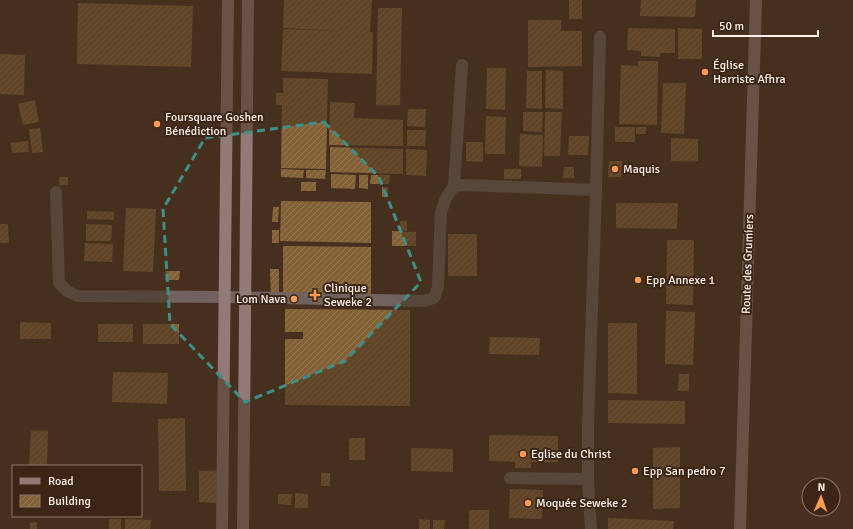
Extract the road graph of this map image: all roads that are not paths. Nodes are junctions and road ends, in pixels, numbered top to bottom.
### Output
1 (228, 0) edge
2 (248, 0) edge
3 (756, 0) edge
4 (600, 37) dead end
5 (462, 65) dead end
6 (454, 186) junction
7 (596, 190) junction
8 (56, 192) dead end
9 (225, 297) junction
10 (245, 298) junction
11 (510, 478) dead end
12 (588, 479) junction
13 (222, 529) edge
14 (243, 529) edge
15 (591, 529) edge
16 (740, 529) edge

1 - 9 main road
2 - 10 main road
3 - 16 main road, Route des Grumiers
4 - 7 street
5 - 6 street
6 - 7 street
6 - 10 street
7 - 12 street
8 - 9 street
9 - 10 street
9 - 13 main road
10 - 14 main road
11 - 12 street
12 - 15 street

